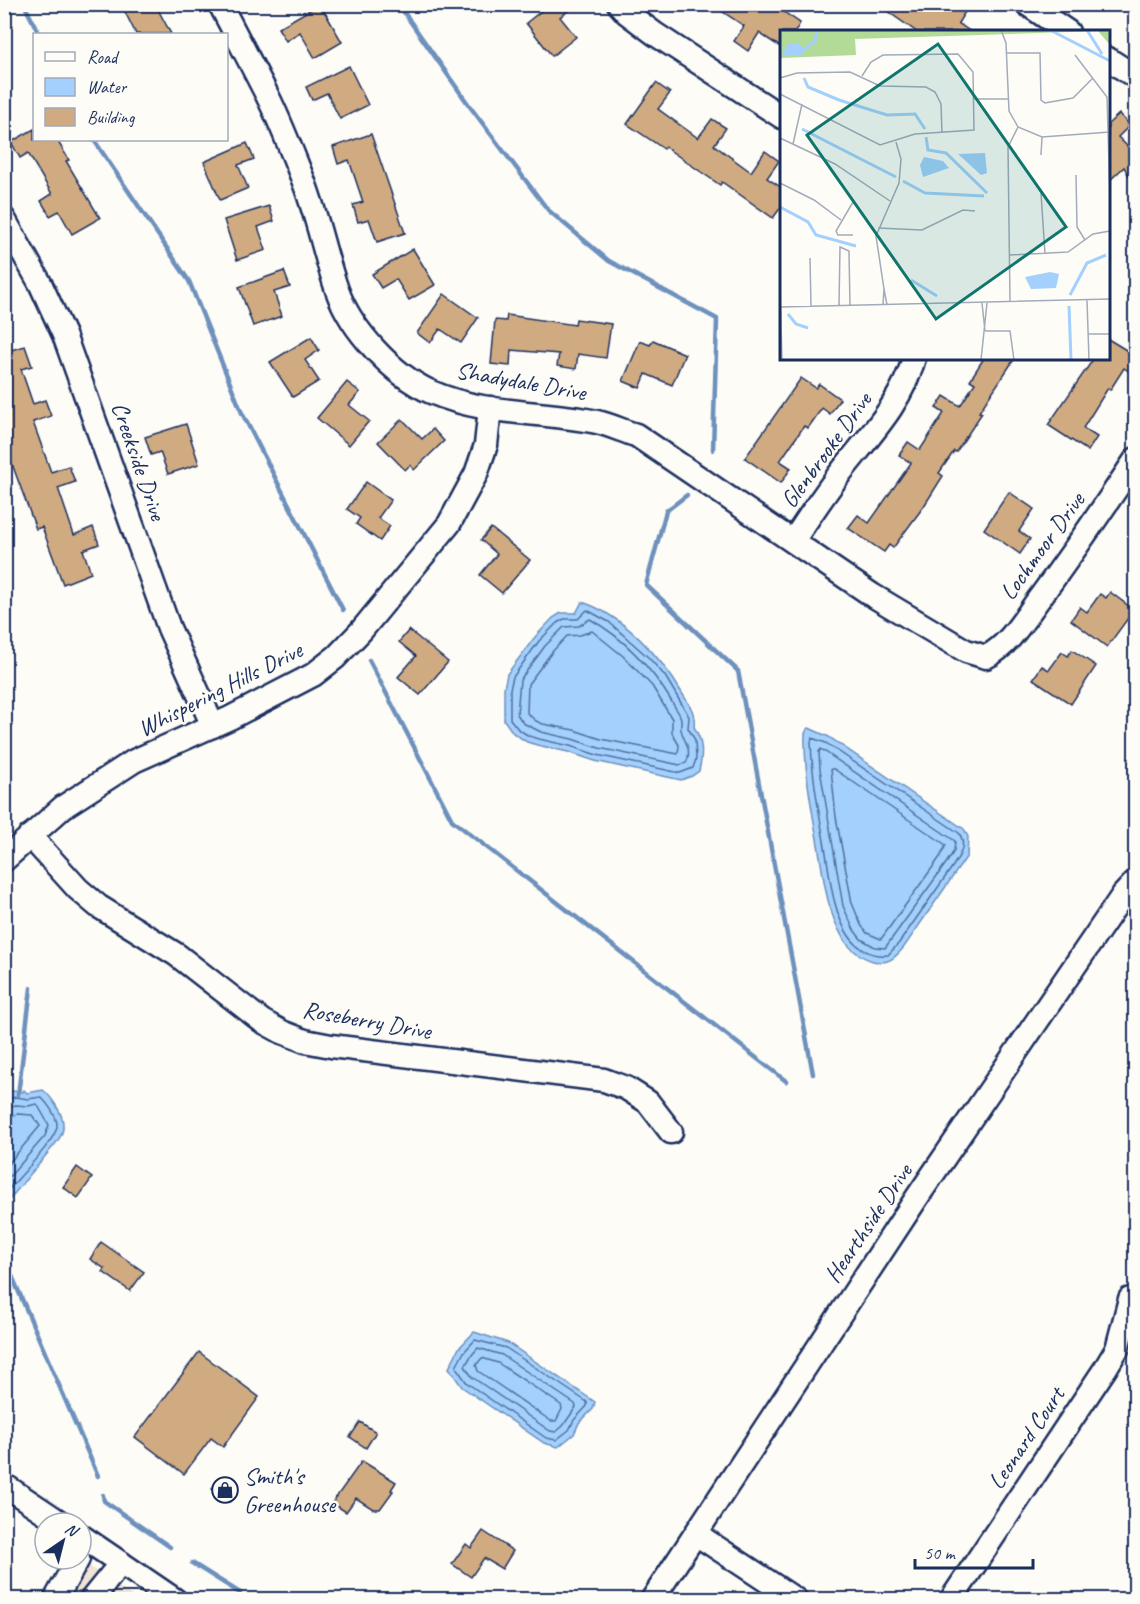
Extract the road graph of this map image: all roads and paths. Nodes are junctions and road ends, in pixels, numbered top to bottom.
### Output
1 (220, 4) edge
2 (619, 4) edge
3 (1027, 4) edge
4 (1065, 30) edge
5 (1110, 60) edge
6 (1136, 77) edge
7 (780, 116) edge
8 (4, 219) edge
9 (914, 360) edge
10 (490, 408) junction
11 (1132, 474) edge
12 (793, 541) junction
13 (986, 657) joint
14 (213, 726) junction
15 (30, 836) junction
16 (4, 860) edge
17 (1136, 881) edge
18 (671, 1132) dead end
19 (1130, 1299) dead end
20 (4, 1485) edge
21 (43, 1511) edge
22 (696, 1533) junction
23 (93, 1552) edge
24 (120, 1563) junction
25 (69, 1571) edge
26 (55, 1599) edge
27 (91, 1599) edge
28 (175, 1599) edge
29 (652, 1599) edge
30 (796, 1599) edge
31 (951, 1599) edge

1 - 10 street, Shadydale Drive
2 - 7 street
3 - 4 street
5 - 6 street
8 - 14 street, Creekside Drive
9 - 12 street, Glenbrooke Drive
10 - 12 street, Shadydale Drive
10 - 14 street, Whispering Hills Drive
11 - 13 street, Lochmoor Drive
12 - 13 street, Shadydale Drive
14 - 15 street, Whispering Hills Drive
15 - 16 street, Whispering Hills Drive
15 - 18 street, Roseberry Drive
17 - 22 street, Hearthside Drive
19 - 31 street, Leonard Court
20 - 21 street
22 - 29 street, Hearthside Drive
22 - 30 street
23 - 24 street
24 - 27 street
24 - 28 street
25 - 26 street

